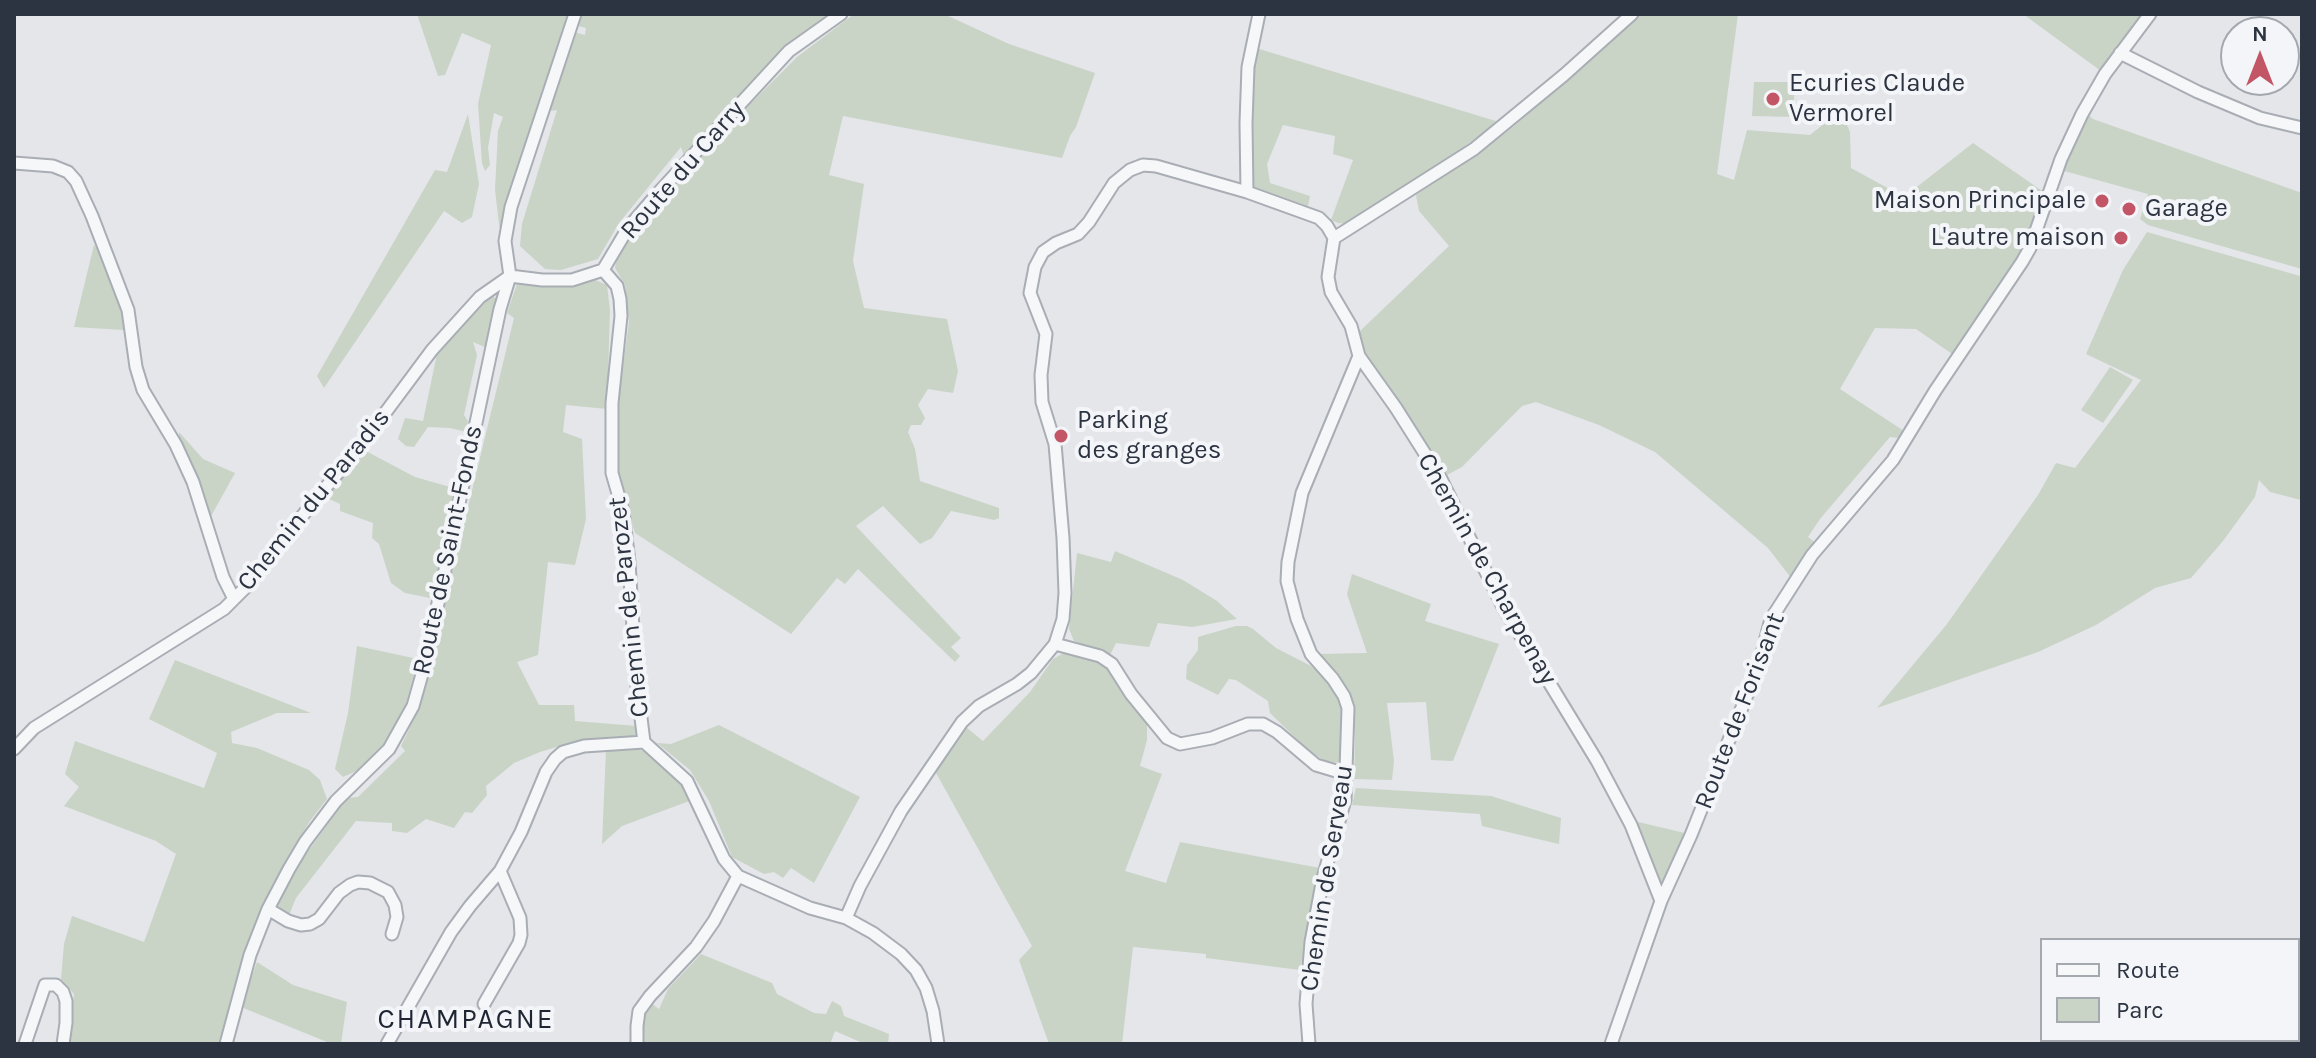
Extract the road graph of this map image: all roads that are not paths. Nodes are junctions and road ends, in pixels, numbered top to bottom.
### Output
1 (575, 14) edge
2 (841, 14) edge
3 (1259, 14) edge
4 (1632, 14) edge
5 (2150, 14) edge
6 (2120, 53) junction
7 (2302, 128) edge
8 (14, 163) edge
9 (1247, 192) junction
10 (1334, 238) junction
11 (603, 270) junction
12 (510, 276) junction
13 (1359, 356) junction
14 (234, 599) junction
15 (1055, 644) junction
16 (644, 742) junction
17 (14, 749) edge
18 (1346, 774) junction
19 (500, 871) junction
20 (738, 876) junction
21 (1661, 901) junction
22 (268, 909) junction
23 (846, 918) junction
24 (392, 934) dead end
25 (484, 1004) dead end
26 (25, 1044) edge
27 (63, 1044) edge
28 (226, 1044) edge
29 (387, 1044) edge
30 (637, 1044) edge
31 (938, 1044) edge
32 (1309, 1044) edge
33 (1611, 1044) edge

1 - 12 street, Route de Saint-Fonds
2 - 11 street, Route du Carry
3 - 9 street
4 - 10 street
5 - 6 street, Route de Forisant
6 - 7 street
6 - 21 street, Route de Forisant
8 - 14 street
9 - 10 street
9 - 15 street
10 - 13 street, Chemin de Charpenay
11 - 12 street
11 - 16 street, Chemin de Parozet
12 - 14 street, Chemin du Paradis
12 - 22 street, Route de Saint-Fonds
13 - 18 street, Chemin de Serveau
13 - 21 street, Chemin de Charpenay
14 - 17 street, Chemin du Paradis
15 - 18 street
15 - 23 street
16 - 19 street
16 - 20 street, Chemin de Parozet
18 - 32 street, Chemin de Serveau
19 - 25 street
19 - 29 street
20 - 23 street
20 - 30 street
21 - 33 street, Route de Forisant
22 - 24 street
22 - 28 street, Route de Saint-Fonds
23 - 31 street
26 - 27 street

